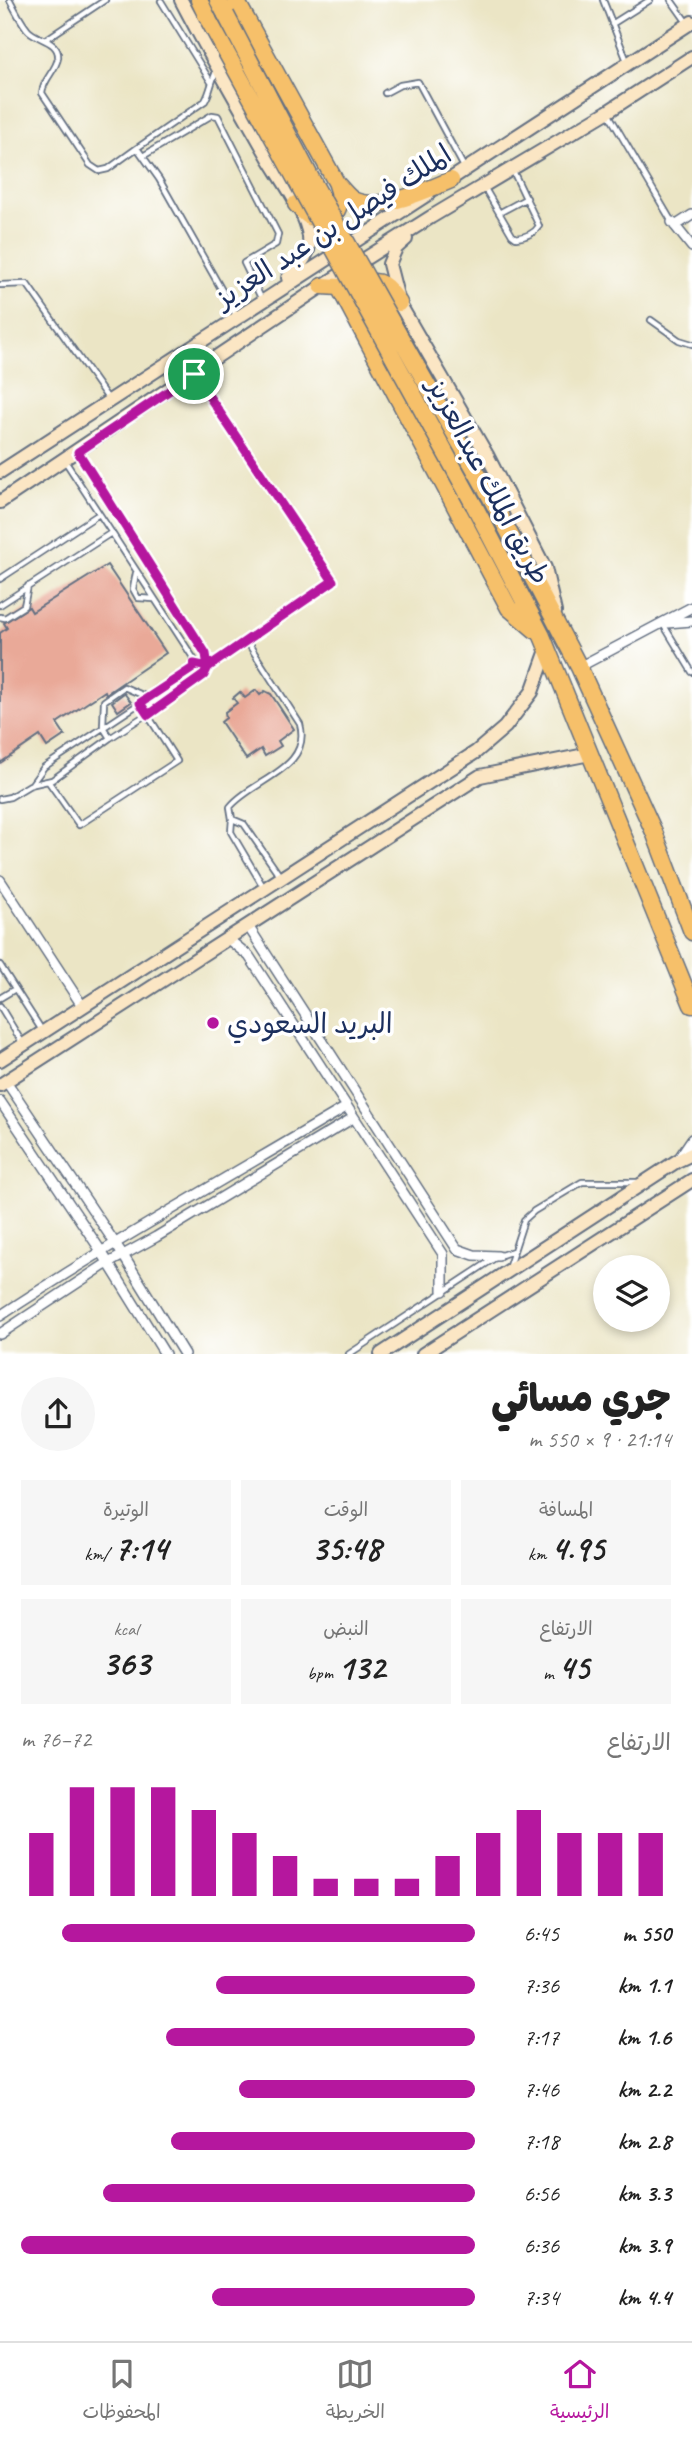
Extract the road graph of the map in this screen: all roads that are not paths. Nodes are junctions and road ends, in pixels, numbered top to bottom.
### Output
1 (10, 0) edge
2 (105, 0) edge
3 (181, 0) edge
4 (198, 0) edge
5 (236, 0) edge
6 (603, 0) edge
7 (650, 0) edge
8 (671, 0) edge
9 (162, 1) edge
10 (222, 7) edge
11 (690, 23) edge
12 (612, 24) junction
13 (46, 40) junction
14 (692, 57) edge
15 (628, 64) junction
16 (218, 69) junction
17 (211, 82) junction
18 (385, 93) dead end
19 (607, 112) junction
20 (137, 148) junction
21 (143, 156) junction
22 (465, 170) junction
23 (513, 170) junction
24 (451, 180) junction
25 (337, 184) junction
26 (484, 187) junction
27 (527, 198) junction
28 (296, 204) junction
29 (499, 213) junction
30 (692, 215) edge
31 (431, 217) junction
32 (673, 224) junction
33 (692, 247) edge
34 (0, 285) edge
35 (322, 286) junction
36 (268, 297) junction
37 (399, 303) junction
38 (237, 317) junction
39 (651, 320) dead end
40 (358, 322) junction
41 (692, 344) edge
42 (194, 374) junction
43 (110, 400) junction
44 (78, 452) junction
45 (64, 460) junction
46 (0, 472) edge
47 (0, 502) edge
48 (99, 514) junction
49 (111, 533) junction
50 (136, 572) junction
51 (0, 579) edge
52 (28, 586) junction
53 (154, 599) junction
54 (0, 604) edge
55 (692, 607) edge
56 (0, 617) edge
57 (692, 621) edge
58 (662, 623) junction
59 (559, 626) junction
60 (246, 640) junction
61 (545, 643) junction
62 (194, 664) junction
63 (208, 667) junction
64 (579, 667) junction
65 (692, 672) edge
66 (148, 698) junction
67 (140, 703) junction
68 (148, 715) junction
69 (103, 727) junction
70 (110, 738) junction
71 (590, 754) junction
72 (48, 780) junction
73 (30, 785) junction
74 (0, 799) edge
75 (232, 818) junction
76 (281, 878) junction
77 (0, 880) edge
78 (265, 889) junction
79 (248, 926) junction
80 (692, 932) edge
81 (228, 939) junction
82 (0, 965) edge
83 (15, 989) junction
84 (0, 998) edge
85 (692, 1005) edge
86 (0, 1006) edge
87 (83, 1007) junction
88 (44, 1032) junction
89 (24, 1045) junction
90 (0, 1060) edge
91 (3, 1083) edge
92 (0, 1101) edge
93 (345, 1107) junction
94 (353, 1118) junction
95 (692, 1139) edge
96 (692, 1154) edge
97 (677, 1161) junction
98 (645, 1182) junction
99 (690, 1183) edge
100 (114, 1244) junction
101 (101, 1251) junction
102 (513, 1251) junction
103 (123, 1255) junction
104 (498, 1256) junction
105 (109, 1263) junction
106 (508, 1272) junction
107 (443, 1291) junction
108 (459, 1304) junction
109 (0, 1316) edge
110 (471, 1323) junction
111 (0, 1334) edge
112 (165, 1354) edge
113 (184, 1354) edge
114 (349, 1354) edge
115 (381, 1354) edge
116 (423, 1354) edge

1 - 13 lane
2 - 13 lane
3 - 16 street
4 - 61 highway, طريق الملك عبدالعزيز, bridge
5 - 25 highway
6 - 12 lane
7 - 12 lane
8 - 11 lane
9 - 17 lane
10 - 59 highway, طريق الملك عبدالعزيز, bridge
11 - 15 street, الملك فيصل بن عبد العزيز
12 - 15 lane
13 - 20 lane
14 - 19 street, الملك فيصل بن عبد العزيز
15 - 22 street, الملك فيصل بن عبد العزيز
16 - 17 lane
16 - 28 street
17 - 20 lane
18 - 22 lane
19 - 23 street, الملك فيصل بن عبد العزيز
19 - 32 lane
20 - 21 lane
21 - 36 lane
21 - 38 lane
22 - 24 street, الملك فيصل بن عبد العزيز
23 - 26 street, الملك فيصل بن عبد العزيز
23 - 27 lane
24 - 25 highway
24 - 36 street, الملك فيصل بن عبد العزيز
25 - 28 highway
26 - 29 lane
26 - 31 street, الملك فيصل بن عبد العزيز
27 - 29 lane
27 - 29 lane
28 - 36 street
30 - 32 street
31 - 35 street, الملك فيصل بن عبد العزيز
31 - 37 street
32 - 33 street
34 - 43 lane
35 - 40 highway
35 - 42 street, الملك فيصل بن عبد العزيز
36 - 38 street, الملك فيصل بن عبد العزيز
37 - 40 highway
37 - 59 street
38 - 43 street, الملك فيصل بن عبد العزيز
39 - 41 lane
40 - 61 highway
42 - 44 street, الملك فيصل بن عبد العزيز
42 - 60 lane
43 - 46 street, الملك فيصل بن عبد العزيز
44 - 45 street, الملك فيصل بن عبد العزيز
44 - 63 lane
45 - 47 street, الملك فيصل بن عبد العزيز
45 - 48 lane
48 - 49 lane
48 - 51 lane
49 - 50 lane
49 - 52 lane
50 - 53 lane
50 - 53 lane
52 - 54 lane
52 - 56 lane
53 - 62 lane
55 - 58 street
57 - 58 street
58 - 64 street
58 - 65 lane
59 - 64 highway, طريق الملك عبدالعزيز
60 - 63 lane
60 - 75 lane
61 - 71 highway, طريق الملك عبدالعزيز
61 - 76 street
62 - 63 lane
62 - 66 lane
63 - 68 lane
64 - 80 highway, طريق الملك عبدالعزيز
66 - 67 lane
66 - 69 lane
67 - 68 lane
67 - 69 lane
68 - 70 lane
68 - 72 lane
69 - 70 lane
69 - 73 lane
70 - 72 lane
71 - 79 street
71 - 85 highway, طريق الملك عبدالعزيز
72 - 73 lane
73 - 74 lane
75 - 76 lane
75 - 78 lane
76 - 78 street
77 - 87 street
78 - 87 street
79 - 81 street
79 - 104 street
81 - 91 street
81 - 93 street
82 - 83 lane
83 - 84 lane
83 - 88 lane
86 - 89 lane
87 - 88 street
88 - 89 street
89 - 90 street
91 - 100 street
92 - 101 street
93 - 94 street
93 - 100 street
94 - 103 street
94 - 107 street
95 - 97 street
96 - 97 street
97 - 98 street
98 - 102 lane
98 - 106 street
99 - 110 street
100 - 101 street
100 - 103 street
101 - 105 street
101 - 109 street
102 - 104 lane
102 - 106 lane
103 - 105 street
103 - 113 street
104 - 107 lane
105 - 111 street
105 - 112 street
106 - 108 street
107 - 114 lane
108 - 110 street
108 - 115 street
110 - 116 street

